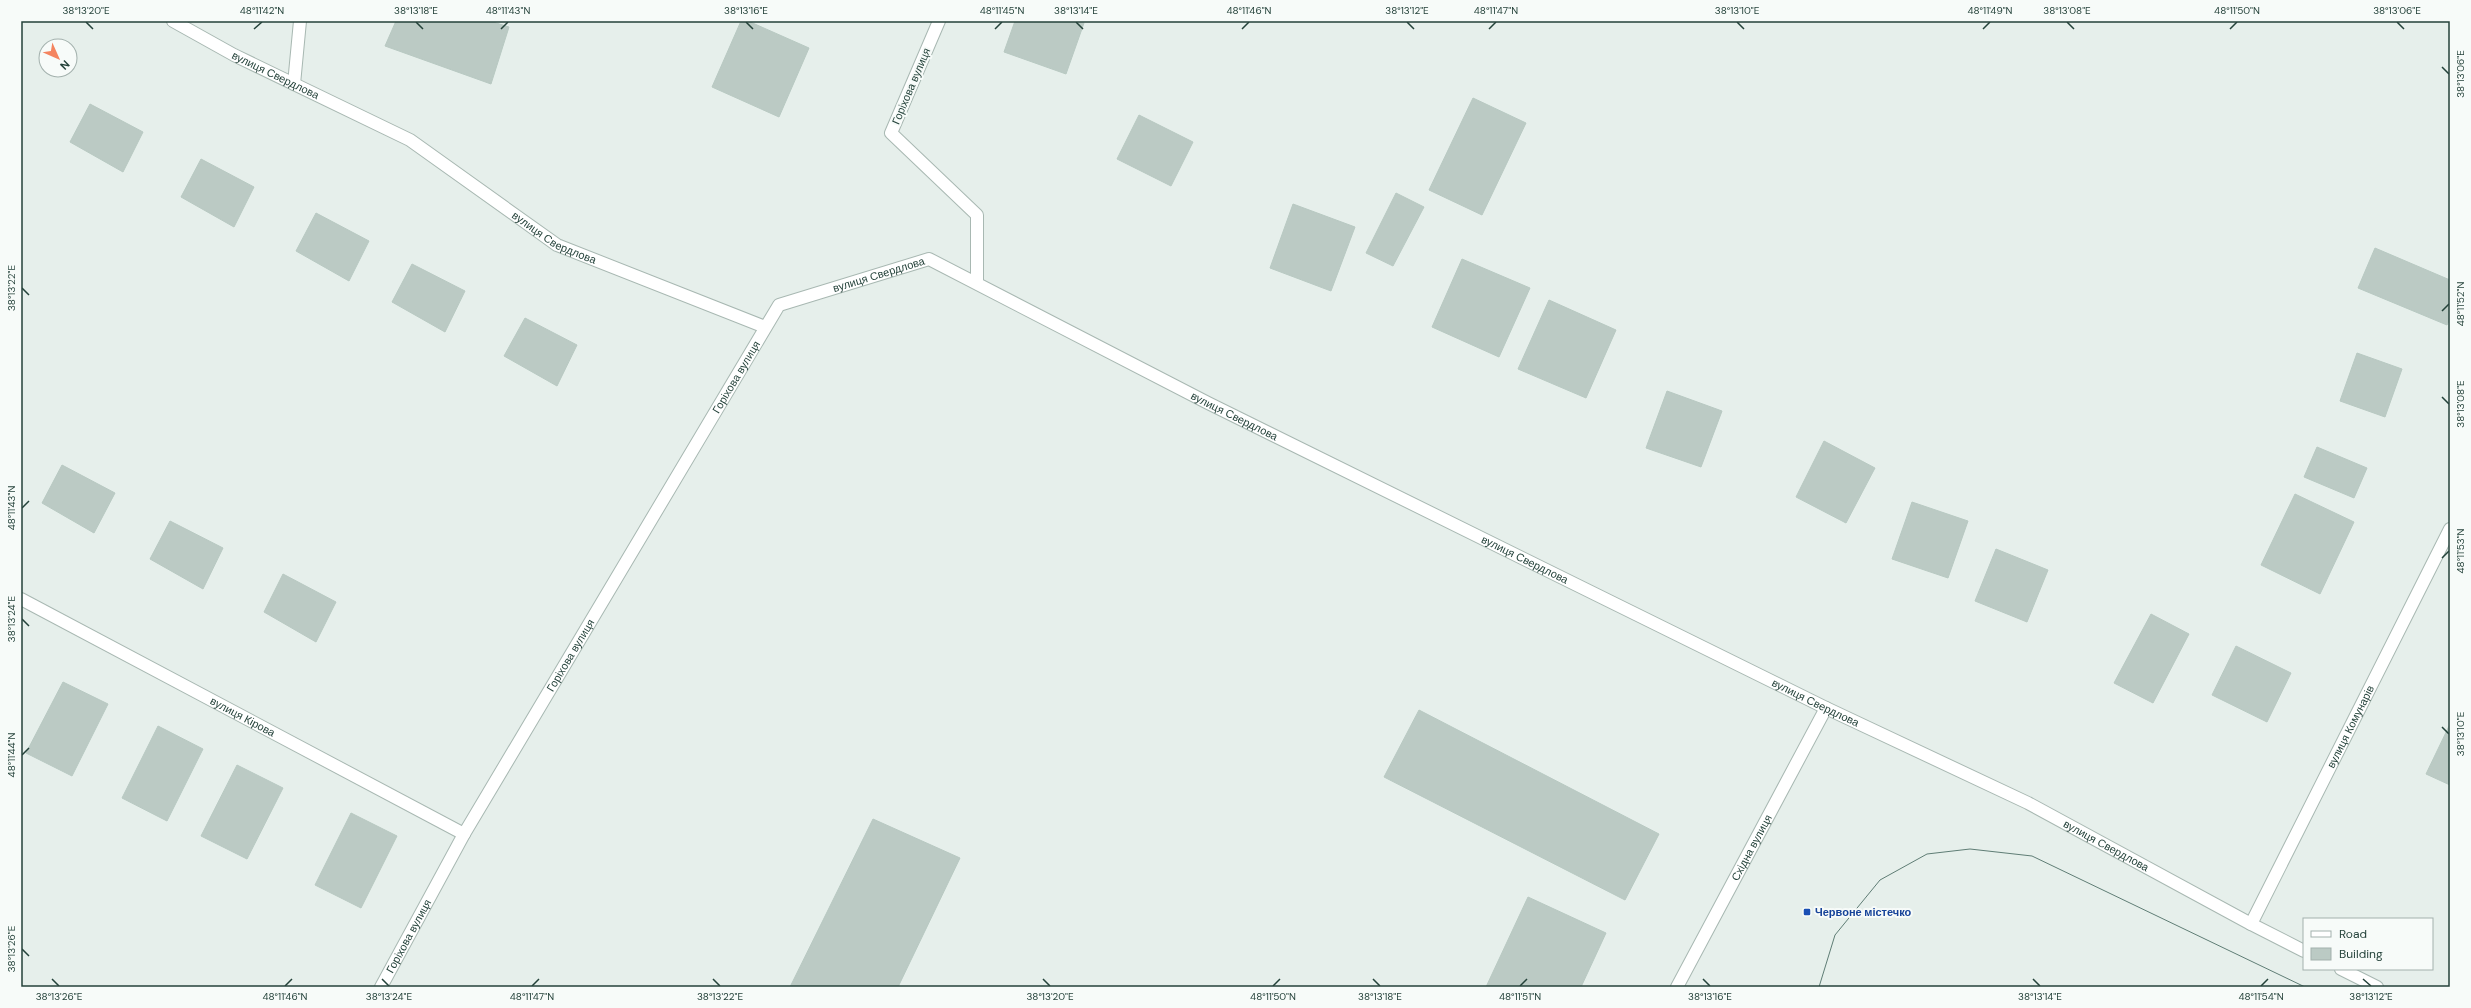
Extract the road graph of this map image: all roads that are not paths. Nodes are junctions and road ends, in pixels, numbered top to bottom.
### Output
1 (173, 21) edge
2 (300, 21) edge
3 (940, 21) edge
4 (294, 84) junction
5 (977, 283) junction
6 (765, 327) junction
7 (2450, 529) edge
8 (21, 599) edge
9 (1826, 708) junction
10 (464, 834) junction
11 (2251, 924) junction
12 (2303, 950) edge
13 (2343, 970) edge
14 (382, 987) edge
15 (1677, 987) edge
16 (2377, 987) edge

1 - 4 street, вулиця Свердлова
2 - 4 street
3 - 5 street, Горіхова вулиця
4 - 6 street, вулиця Свердлова
5 - 6 street, вулиця Свердлова
5 - 9 street, вулиця Свердлова
6 - 10 street, Горіхова вулиця
7 - 11 street, вулиця Комунарів
8 - 10 street, вулиця Кірова
9 - 11 street, вулиця Свердлова
9 - 15 street, Східна вулиця
10 - 14 street, Горіхова вулиця
11 - 12 street, вулиця Свердлова
13 - 16 street

